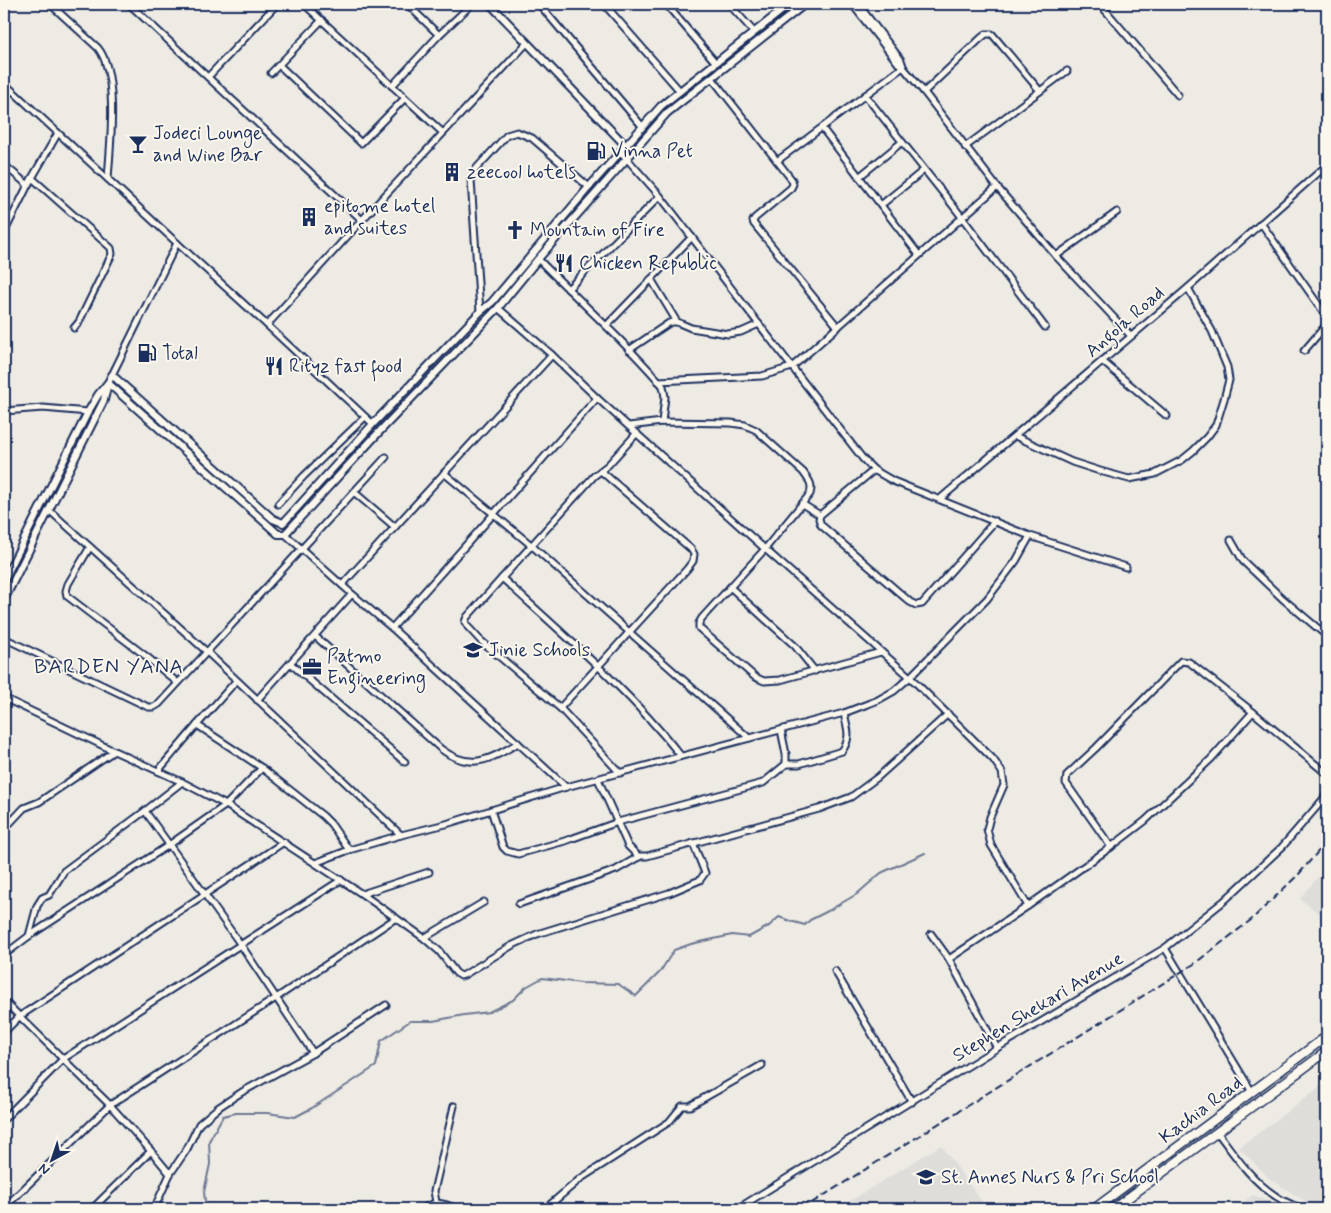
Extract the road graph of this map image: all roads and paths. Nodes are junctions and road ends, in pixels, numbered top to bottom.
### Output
1 (50, 4) edge
2 (129, 4) edge
3 (277, 4) edge
4 (304, 4) edge
5 (407, 4) edge
6 (472, 4) edge
7 (490, 4) edge
8 (539, 4) edge
9 (604, 4) edge
10 (666, 4) edge
11 (729, 4) edge
12 (790, 4) edge
13 (805, 4) edge
14 (852, 4) edge
15 (858, 4) edge
16 (1100, 4) edge
17 (322, 20) junction
18 (754, 32) junction
19 (439, 36) junction
20 (527, 43) junction
21 (716, 63) junction
22 (280, 65) junction
23 (903, 67) junction
24 (1067, 71) dead end
25 (271, 73) dead end
26 (208, 77) junction
27 (712, 78) junction
28 (4, 83) edge
29 (392, 86) junction
30 (680, 90) junction
31 (924, 92) junction
32 (1040, 92) junction
33 (865, 95) junction
34 (1178, 95) dead end
35 (405, 98) junction
36 (642, 126) junction
37 (822, 128) junction
38 (58, 133) junction
39 (443, 133) junction
40 (902, 142) junction
41 (625, 145) junction
42 (965, 147) junction
43 (620, 151) junction
44 (632, 152) junction
45 (627, 158) junction
46 (777, 161) junction
47 (4, 165) edge
48 (1327, 165) edge
49 (924, 170) junction
50 (860, 177) junction
51 (32, 178) junction
52 (108, 179) junction
53 (28, 185) junction
54 (589, 187) junction
55 (997, 187) junction
56 (660, 196) junction
57 (881, 205) junction
58 (1117, 212) dead end
59 (962, 218) junction
60 (362, 220) junction
61 (1261, 223) junction
62 (4, 233) edge
63 (692, 237) junction
64 (176, 244) junction
65 (919, 255) junction
66 (1056, 256) junction
67 (538, 260) junction
68 (651, 279) junction
69 (1188, 288) junction
70 (568, 290) junction
71 (498, 308) junction
72 (480, 312) junction
73 (1327, 317) edge
74 (677, 322) junction
75 (758, 324) junction
76 (1327, 324) edge
77 (267, 325) junction
78 (607, 325) junction
79 (838, 327) junction
80 (1045, 327) dead end
81 (74, 328) dead end
82 (1131, 336) junction
83 (630, 350) junction
84 (1304, 351) dead end
85 (552, 356) junction
86 (1102, 361) junction
87 (792, 367) junction
88 (112, 375) junction
89 (658, 381) junction
90 (108, 383) junction
91 (409, 387) junction
92 (417, 393) junction
93 (596, 398) junction
94 (4, 410) edge
95 (88, 412) junction
96 (1167, 416) dead end
97 (365, 418) junction
98 (662, 422) junction
99 (373, 424) junction
100 (629, 426) junction
101 (637, 433) junction
102 (1015, 436) junction
103 (386, 457) dead end
104 (874, 470) junction
105 (602, 471) junction
106 (444, 473) junction
107 (230, 481) junction
108 (225, 488) junction
109 (354, 492) junction
110 (940, 499) junction
111 (278, 504) dead end
112 (802, 504) junction
113 (49, 510) junction
114 (494, 513) junction
115 (820, 515) junction
116 (994, 521) junction
117 (395, 528) junction
118 (285, 534) junction
119 (1030, 536) junction
120 (1231, 540) dead end
121 (531, 545) junction
122 (90, 546) junction
123 (301, 549) junction
124 (765, 549) junction
125 (1126, 567) dead end
126 (6, 568) edge
127 (502, 578) junction
128 (4, 580) edge
129 (342, 585) junction
130 (730, 588) junction
131 (352, 594) junction
132 (4, 600) edge
133 (392, 628) junction
134 (630, 632) junction
135 (315, 636) junction
136 (1327, 636) edge
137 (4, 638) edge
138 (207, 652) junction
139 (881, 652) junction
140 (291, 664) junction
141 (598, 666) junction
142 (815, 670) junction
143 (910, 677) junction
144 (236, 681) junction
145 (178, 683) junction
146 (4, 698) edge
147 (257, 700) junction
148 (560, 708) junction
149 (1253, 712) junction
150 (844, 713) junction
151 (948, 714) junction
152 (197, 725) junction
153 (781, 730) junction
154 (749, 738) junction
155 (518, 743) junction
156 (114, 751) junction
157 (681, 756) junction
158 (405, 762) dead end
159 (786, 764) junction
160 (262, 768) junction
161 (158, 771) junction
162 (620, 773) junction
163 (1327, 774) edge
164 (598, 779) junction
165 (182, 782) junction
166 (566, 787) junction
167 (1327, 795) edge
168 (226, 805) junction
169 (491, 810) junction
170 (145, 811) junction
171 (4, 818) edge
172 (618, 822) junction
173 (401, 835) junction
174 (284, 842) junction
175 (692, 844) junction
176 (169, 845) junction
177 (1111, 847) junction
178 (349, 850) junction
179 (639, 858) junction
180 (315, 863) junction
181 (429, 872) dead end
182 (341, 880) junction
183 (204, 894) junction
184 (362, 894) junction
185 (484, 902) dead end
186 (519, 904) dead end
187 (1028, 906) junction
188 (396, 918) junction
189 (931, 934) dead end
190 (29, 936) junction
191 (424, 938) junction
192 (241, 945) junction
193 (1165, 948) junction
194 (4, 955) edge
195 (949, 959) junction
196 (835, 971) dead end
197 (276, 998) junction
198 (4, 1000) edge
199 (386, 1005) dead end
200 (20, 1016) junction
201 (4, 1032) edge
202 (1327, 1036) edge
203 (997, 1048) junction
204 (1327, 1052) edge
205 (313, 1053) junction
206 (63, 1059) junction
207 (762, 1065) dead end
208 (1252, 1092) junction
209 (912, 1102) junction
210 (110, 1105) junction
211 (454, 1106) dead end
212 (4, 1119) edge
213 (1218, 1133) junction
214 (151, 1151) junction
215 (170, 1174) junction
216 (436, 1202) junction
217 (4, 1208) edge
218 (92, 1209) edge
219 (154, 1209) edge
220 (424, 1209) edge
221 (457, 1209) edge
222 (545, 1209) edge
223 (737, 1209) edge
224 (1094, 1209) edge
225 (1113, 1209) edge
226 (1302, 1209) edge

1 - 52 street
2 - 26 street
3 - 26 street
4 - 17 street
5 - 19 street
6 - 19 street
7 - 20 street
8 - 36 street
9 - 30 street
10 - 21 street
11 - 18 street
12 - 18 street
13 - 27 street
14 - 23 street
15 - 23 street
16 - 34 street
17 - 22 street
17 - 29 street
18 - 21 street
19 - 29 street
20 - 39 street
20 - 41 street
21 - 30 street
22 - 25 street
22 - 35 street
23 - 31 street
23 - 33 street
24 - 32 street
26 - 60 street
27 - 44 street
27 - 46 street
28 - 38 street
29 - 35 street
30 - 36 street
31 - 32 street
31 - 42 street
32 - 42 street
33 - 37 street
33 - 40 street
35 - 39 street
36 - 41 street
37 - 46 street
37 - 50 street
38 - 51 street
38 - 52 street
39 - 60 street
40 - 49 street
40 - 50 street
41 - 43 street
41 - 44 street
42 - 55 street
43 - 45 street
43 - 54 street
44 - 45 street
45 - 56 street
45 - 67 street
46 - 79 street
47 - 53 street
48 - 61 street, Angola Road
49 - 57 street
49 - 59 street
50 - 57 street
51 - 53 street
51 - 81 street
52 - 64 street
53 - 62 street
54 - 72 street
54 - 72 street
55 - 59 street
55 - 66 street
56 - 63 street
56 - 70 street
57 - 65 street
58 - 66 street
59 - 65 street
59 - 80 street
60 - 77 street
61 - 69 street, Angola Road
61 - 73 street
63 - 68 street
63 - 75 street
64 - 77 street
64 - 88 street
65 - 79 street
66 - 82 street
67 - 70 street
67 - 71 street
68 - 74 street
68 - 78 street
69 - 82 street, Angola Road
69 - 102 street
70 - 78 street
71 - 85 street
71 - 92 street
72 - 91 street
74 - 75 street
74 - 83 street
75 - 87 street
76 - 84 street
77 - 97 street
78 - 83 street
79 - 87 street
82 - 86 street, Angola Road
83 - 89 street
85 - 93 street
85 - 106 street
86 - 96 street
86 - 102 street, Angola Road
87 - 89 street
87 - 104 street
88 - 90 street
88 - 107 street
89 - 98 street
90 - 95 street
90 - 108 street
90 - 113 street
91 - 92 street
91 - 99 street
92 - 118 street
93 - 100 street
93 - 114 street
94 - 95 street
95 - 126 street
97 - 99 street
97 - 111 street
98 - 100 street
98 - 112 street
99 - 107 street
100 - 101 street
101 - 105 street
101 - 124 street
102 - 110 street, Angola Road
103 - 109 street
104 - 110 street
104 - 115 street
105 - 121 street
105 - 134 street
106 - 114 street
106 - 117 street
107 - 108 street
108 - 118 street
109 - 117 street
109 - 123 street
110 - 116 street
112 - 115 street
112 - 124 street
113 - 122 street
113 - 132 street
114 - 121 street
114 - 133 street
115 - 116 street
116 - 119 street
117 - 129 street
118 - 123 street
119 - 125 street
119 - 143 street
120 - 136 street
121 - 127 street
121 - 134 street
122 - 138 street
122 - 145 street
123 - 129 street
123 - 138 street
124 - 130 street
124 - 139 street
126 - 128 street
127 - 141 street
127 - 148 street
129 - 131 street
130 - 142 street
130 - 142 street
131 - 133 street
131 - 135 street
133 - 155 street
134 - 141 street
134 - 154 street
135 - 140 street
135 - 155 street
137 - 145 street
138 - 144 street
138 - 145 street
139 - 142 street
139 - 143 street
140 - 147 street
140 - 158 street
141 - 148 street
141 - 157 street
143 - 150 street
143 - 151 street
144 - 147 street
144 - 152 street
146 - 156 street
147 - 173 street
148 - 162 street
149 - 163 street
149 - 177 street
149 - 177 street
150 - 153 street
150 - 159 street
151 - 175 street
151 - 187 street
152 - 160 street
152 - 161 street
153 - 154 street
153 - 159 street
154 - 157 street
155 - 166 street
156 - 161 street
156 - 171 street
157 - 162 street
159 - 172 street
160 - 168 street
160 - 178 street
161 - 165 street
162 - 164 street
164 - 166 street
164 - 172 street
165 - 168 street
165 - 170 street
166 - 169 street
167 - 193 street, Stephen Shekari Avenue
168 - 174 street
168 - 176 street
169 - 172 street
169 - 173 street
170 - 176 street
170 - 190 street
172 - 179 street
173 - 178 street
174 - 180 street
174 - 183 street
175 - 179 street
175 - 191 street
176 - 183 street
176 - 190 street
177 - 187 street
178 - 180 street
179 - 186 street
180 - 182 street
181 - 184 street
182 - 184 street
182 - 192 street
183 - 192 street
183 - 200 street
184 - 188 street
185 - 191 street
187 - 195 street
188 - 191 street
188 - 197 street
189 - 195 street
190 - 194 street
192 - 197 street
192 - 206 street
193 - 203 street, Stephen Shekari Avenue
193 - 208 street
195 - 203 street
196 - 209 street
197 - 205 street
197 - 210 street
198 - 200 street
199 - 205 street
200 - 201 street
200 - 206 street
202 - 208 main road, Kachia Road
203 - 209 street, Stephen Shekari Avenue
204 - 213 main road, Kachia Road
205 - 215 street
206 - 210 street
206 - 212 street
207 - 222 street
208 - 224 main road, Kachia Road
209 - 223 street, Stephen Shekari Avenue
210 - 214 street
210 - 217 street
211 - 216 street
213 - 225 main road, Kachia Road
213 - 226 street
214 - 215 street
214 - 218 street
215 - 219 street
216 - 220 street
216 - 221 street

